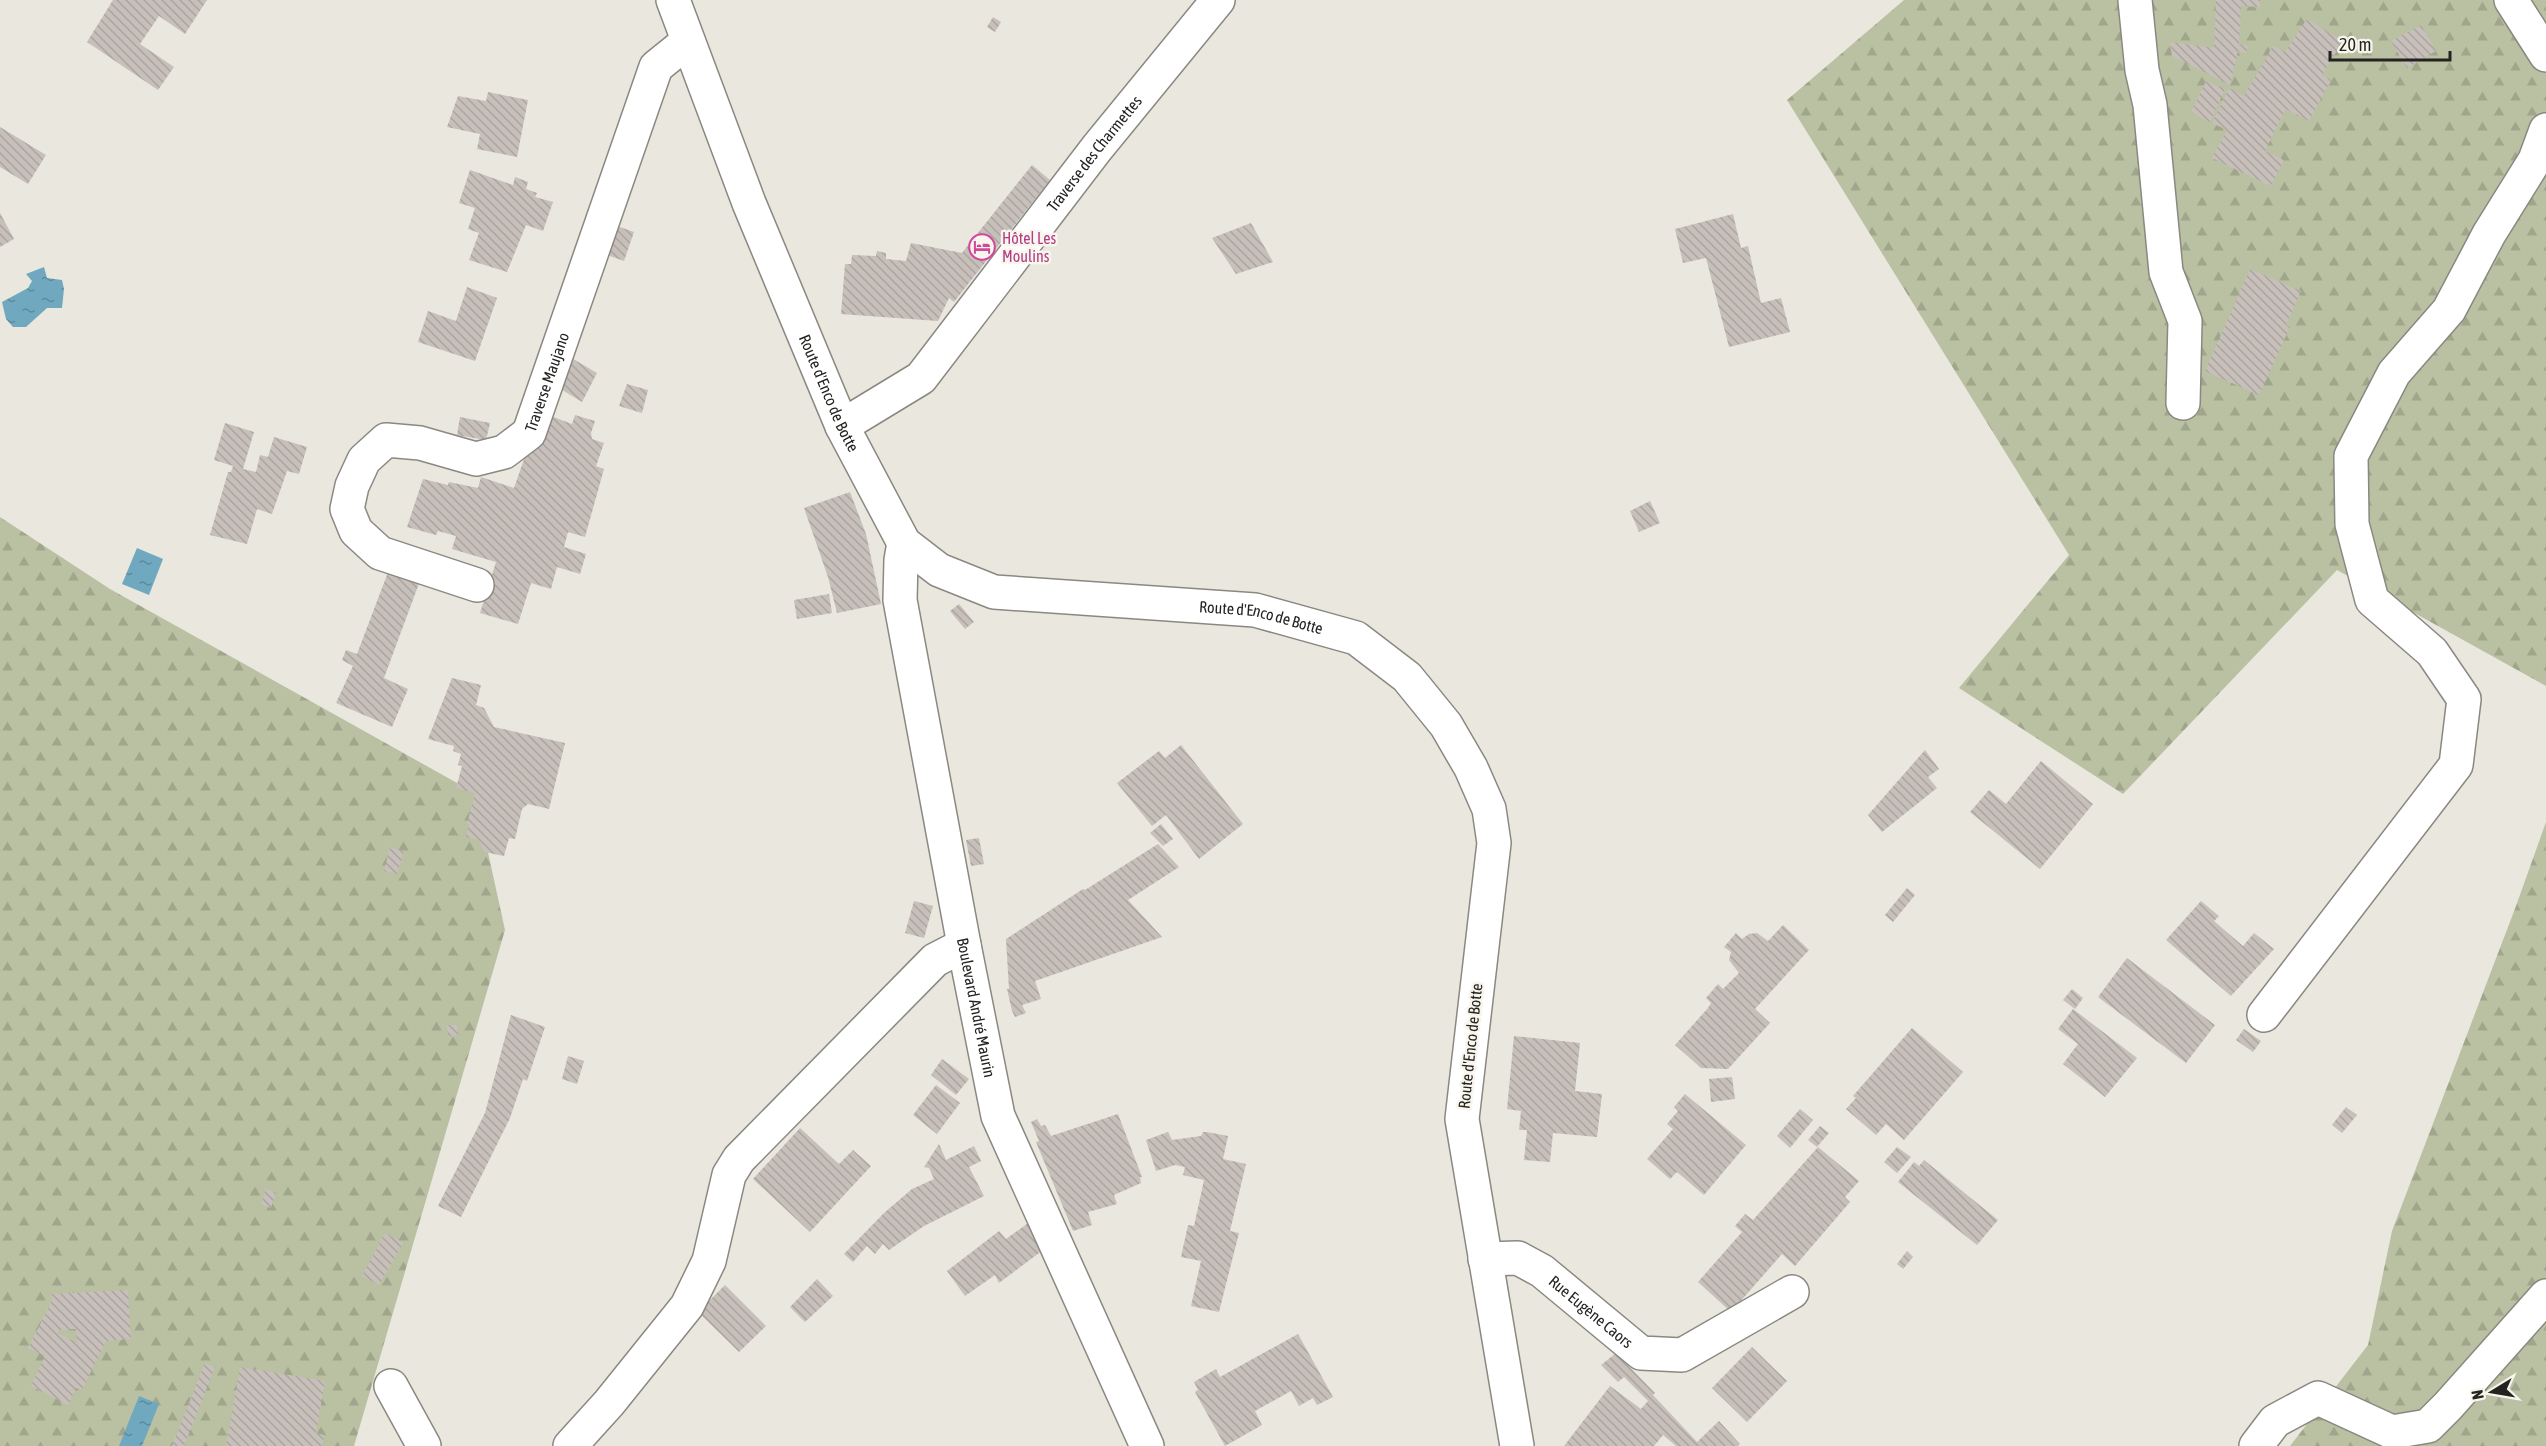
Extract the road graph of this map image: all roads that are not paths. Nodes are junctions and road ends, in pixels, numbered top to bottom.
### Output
1 (672, 0) edge
2 (1218, 0) edge
3 (2136, 0) edge
4 (2511, 0) edge
5 (687, 42) junction
6 (2546, 55) edge
7 (2546, 130) edge
8 (2183, 403) dead end
9 (842, 426) junction
10 (904, 543) junction
11 (477, 585) dead end
12 (964, 945) junction
13 (2264, 1015) dead end
14 (1485, 1259) junction
15 (1792, 1292) dead end
16 (2546, 1296) edge
17 (390, 1386) dead end
18 (424, 1446) edge
19 (570, 1446) edge
20 (1147, 1446) edge
21 (1517, 1446) edge
22 (2256, 1446) edge

1 - 5 street, Route d'Enco de Botte
2 - 9 street, Traverse des Charmettes
3 - 8 street
4 - 6 street
5 - 9 street, Route d'Enco de Botte
5 - 11 street, Traverse Maujano
7 - 13 street
9 - 10 street, Route d'Enco de Botte
10 - 12 street, Boulevard André Maurin
10 - 14 street, Route d'Enco de Botte
12 - 19 street
12 - 20 street, Boulevard André Maurin
14 - 15 street, Rue Eugène Caors
14 - 21 street, Route d'Enco de Botte
16 - 22 street
17 - 18 street

